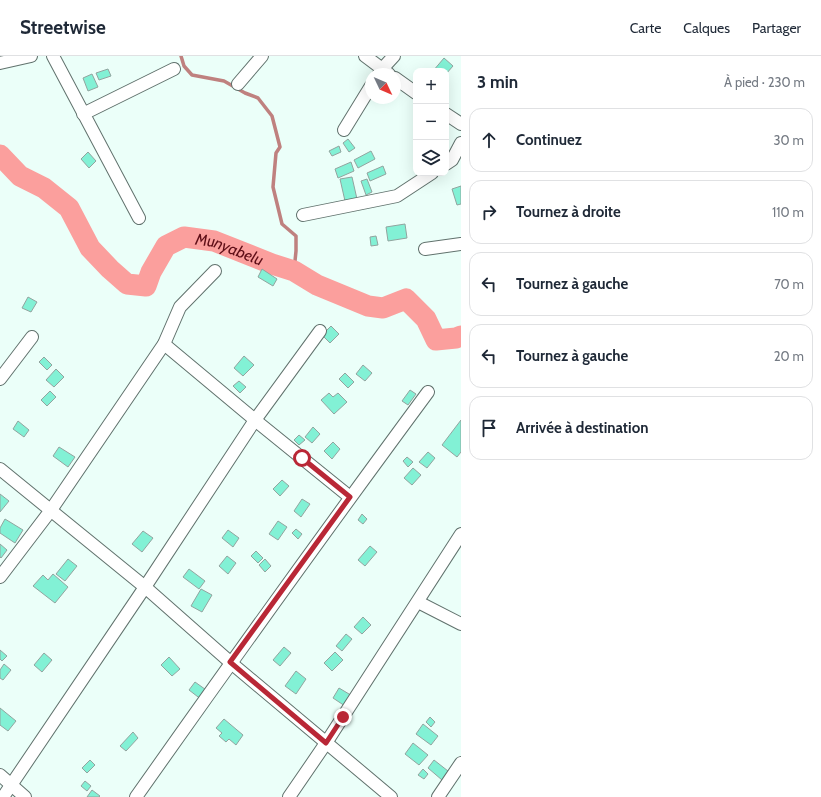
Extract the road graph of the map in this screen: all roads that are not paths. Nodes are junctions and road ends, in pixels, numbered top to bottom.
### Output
1 (31, 56) edge
2 (53, 56) edge
3 (262, 56) edge
4 (365, 56) edge
5 (394, 56) edge
6 (0, 63) edge
7 (378, 68) edge
8 (386, 68) edge
9 (174, 69) dead end
10 (401, 82) edge
11 (238, 84) dead end
12 (413, 91) edge
13 (365, 96) edge
14 (83, 114) junction
15 (449, 116) edge
16 (461, 124) edge
17 (344, 130) dead end
18 (461, 143) edge
19 (453, 160) edge
20 (427, 176) edge
21 (303, 215) dead end
22 (139, 218) dead end
23 (461, 244) edge
24 (425, 249) dead end
25 (215, 272) dead end
26 (320, 331) dead end
27 (32, 337) dead end
28 (164, 344) junction
29 (0, 379) edge
30 (428, 392) dead end
31 (255, 420) junction
32 (0, 469) edge
33 (350, 497) junction
34 (51, 510) junction
35 (461, 534) edge
36 (0, 577) edge
37 (145, 587) junction
38 (418, 602) junction
39 (461, 624) edge
40 (230, 662) junction
41 (326, 743) junction
42 (461, 763) edge
43 (0, 774) edge
44 (11, 785) junction
45 (3, 797) edge
46 (26, 797) edge
47 (136, 797) edge
48 (289, 797) edge
49 (391, 797) edge
50 (438, 797) edge

1 - 6 street
2 - 14 street
3 - 11 street
4 - 7 street
5 - 8 street
9 - 14 street
10 - 12 street
13 - 17 street
14 - 22 street
15 - 16 street
18 - 19 street
20 - 21 street
23 - 24 street
25 - 28 street
26 - 31 street
27 - 29 street
28 - 31 street
28 - 34 street
30 - 33 street
31 - 33 street
31 - 37 street
32 - 34 street
33 - 40 street
34 - 36 street
34 - 37 street
35 - 38 street
37 - 40 street
37 - 44 street
38 - 39 street
38 - 41 street
40 - 41 street
40 - 47 street
41 - 48 street
41 - 49 street
42 - 50 street
43 - 44 street
44 - 45 street
44 - 46 street

